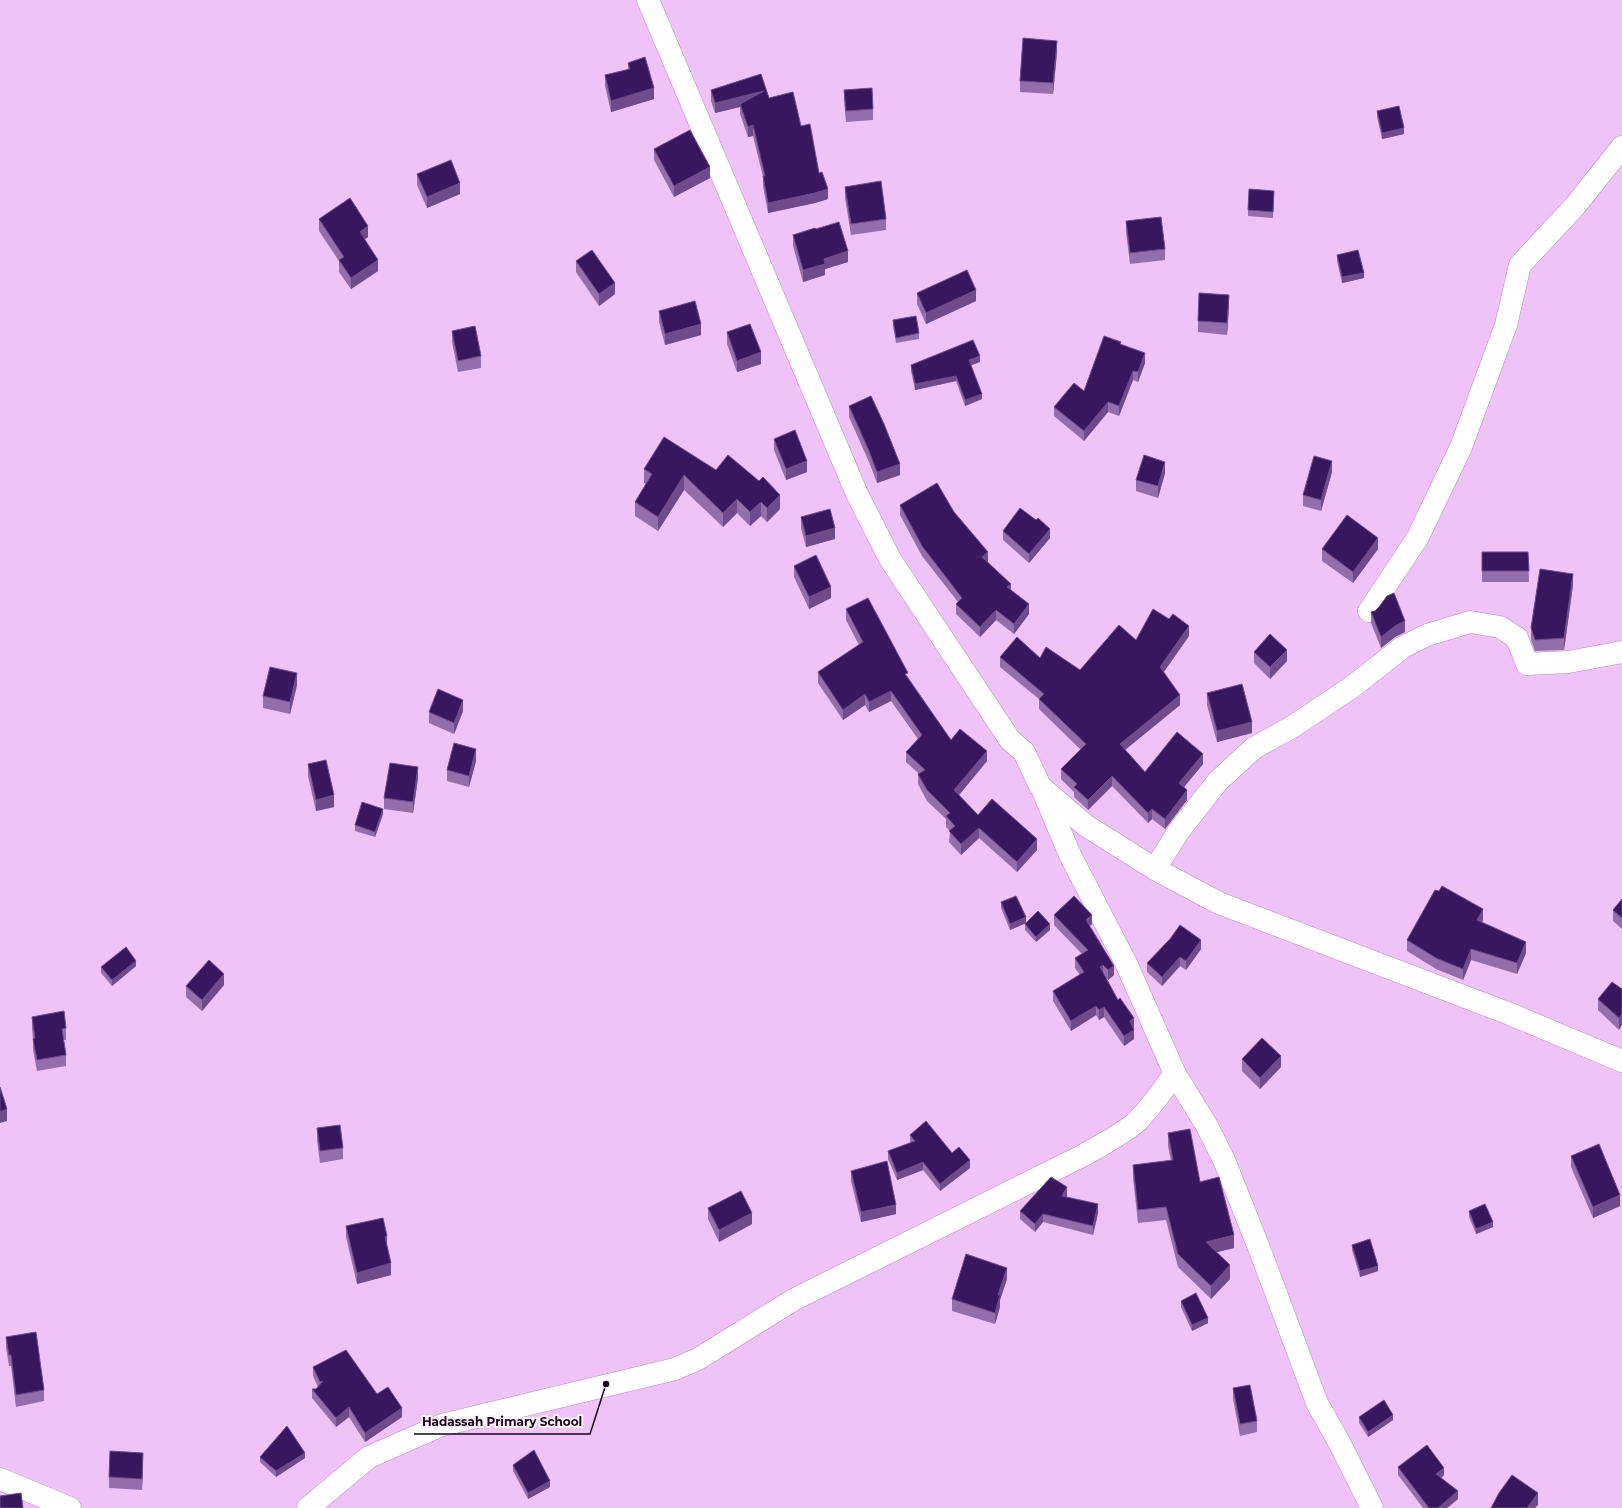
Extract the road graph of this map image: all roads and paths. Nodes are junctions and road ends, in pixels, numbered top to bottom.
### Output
1 (648, 0) edge
2 (1622, 147) edge
3 (1369, 611) dead end
4 (1622, 652) edge
5 (1040, 786) junction
6 (1155, 869) junction
7 (1622, 1061) edge
8 (1175, 1074) junction
9 (0, 1479) edge
10 (70, 1508) edge
11 (308, 1508) edge
12 (1372, 1508) edge

1 - 5 street
2 - 3 street
4 - 6 street
5 - 6 street
5 - 8 street
6 - 7 street
8 - 11 street
8 - 12 street
9 - 10 street

